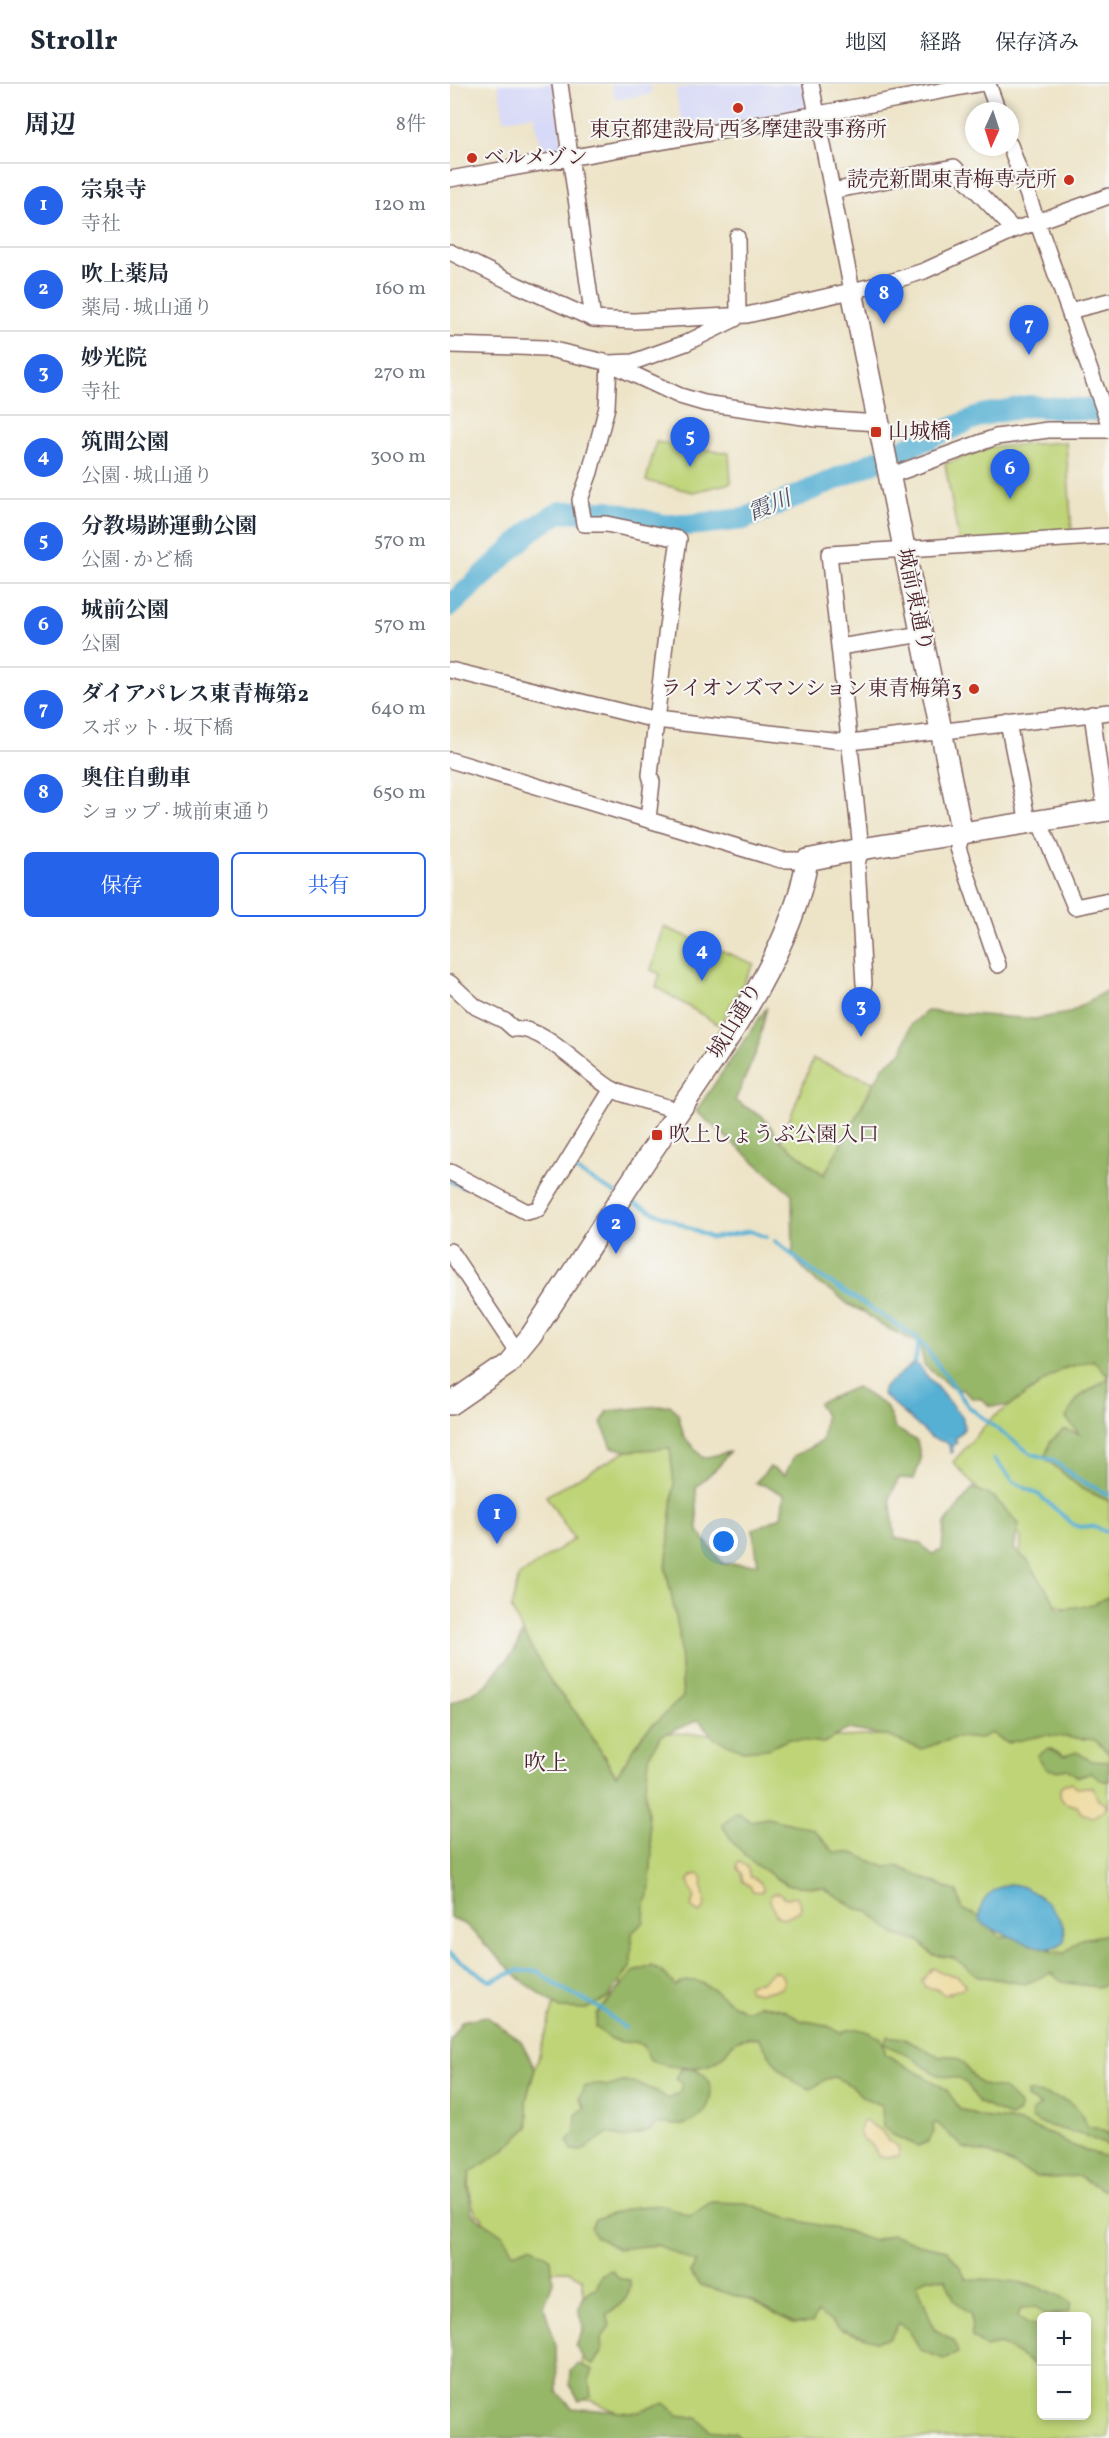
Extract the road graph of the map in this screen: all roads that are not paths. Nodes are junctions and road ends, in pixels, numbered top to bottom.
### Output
1 (560, 84) edge
2 (811, 84) edge
3 (978, 84) edge
4 (988, 84) edge
5 (995, 102) edge
6 (817, 114) junction
7 (1014, 156) edge
8 (570, 157) junction
9 (450, 178) edge
10 (832, 191) junction
11 (1109, 196) edge
12 (1036, 222) junction
13 (1014, 230) junction
14 (737, 237) dead end
15 (450, 252) edge
16 (852, 291) junction
17 (1109, 301) edge
18 (1069, 311) junction
19 (742, 315) junction
20 (593, 319) junction
21 (450, 345) edge
22 (609, 363) junction
23 (878, 423) junction
24 (1109, 424) edge
25 (1109, 430) edge
26 (889, 474) junction
27 (1109, 536) edge
28 (903, 549) junction
29 (922, 634) junction
30 (840, 647) junction
31 (450, 670) edge
32 (1109, 712) edge
33 (1092, 713) junction
34 (656, 720) junction
35 (1008, 723) junction
36 (941, 731) junction
37 (850, 742) junction
38 (450, 760) edge
39 (1107, 810) edge
40 (648, 819) junction
41 (1034, 822) junction
42 (962, 834) junction
43 (861, 849) junction
44 (807, 861) junction
45 (1109, 900) edge
46 (998, 965) dead end
47 (450, 983) edge
48 (864, 984) dead end
49 (612, 1089) junction
50 (679, 1111) junction
51 (450, 1172) edge
52 (450, 1251) edge
53 (518, 1353) junction
54 (450, 1404) edge

1 - 8 street
2 - 6 street
3 - 6 street
4 - 5 street
6 - 8 street
6 - 10 street
7 - 12 street
8 - 9 street
8 - 20 street
10 - 13 street
10 - 16 street
11 - 12 street
12 - 13 street
12 - 18 street
13 - 16 street
14 - 19 street
15 - 20 street
16 - 19 street
16 - 23 street
17 - 18 street
18 - 24 street
19 - 20 street
19 - 22 street
21 - 22 street
22 - 23 street
22 - 34 street
23 - 26 street
25 - 26 street
26 - 28 street, 城前東通り
27 - 28 street
28 - 29 street, 城前東通り
28 - 30 street
29 - 30 street
29 - 36 street, 城前東通り
30 - 37 street
31 - 34 street
32 - 33 street
33 - 35 street
33 - 39 street
34 - 37 street
34 - 40 street
35 - 36 street
35 - 41 street
36 - 37 street
36 - 42 street, 城前東通り
37 - 43 street
38 - 40 street
39 - 41 street
40 - 44 street
41 - 42 street
41 - 45 street
42 - 43 street
42 - 46 street
43 - 44 street
43 - 48 street
44 - 50 street, 城山通り
47 - 49 street
49 - 50 street
49 - 51 street
50 - 53 street, 城山通り
52 - 53 street
53 - 54 street, 城山通り

